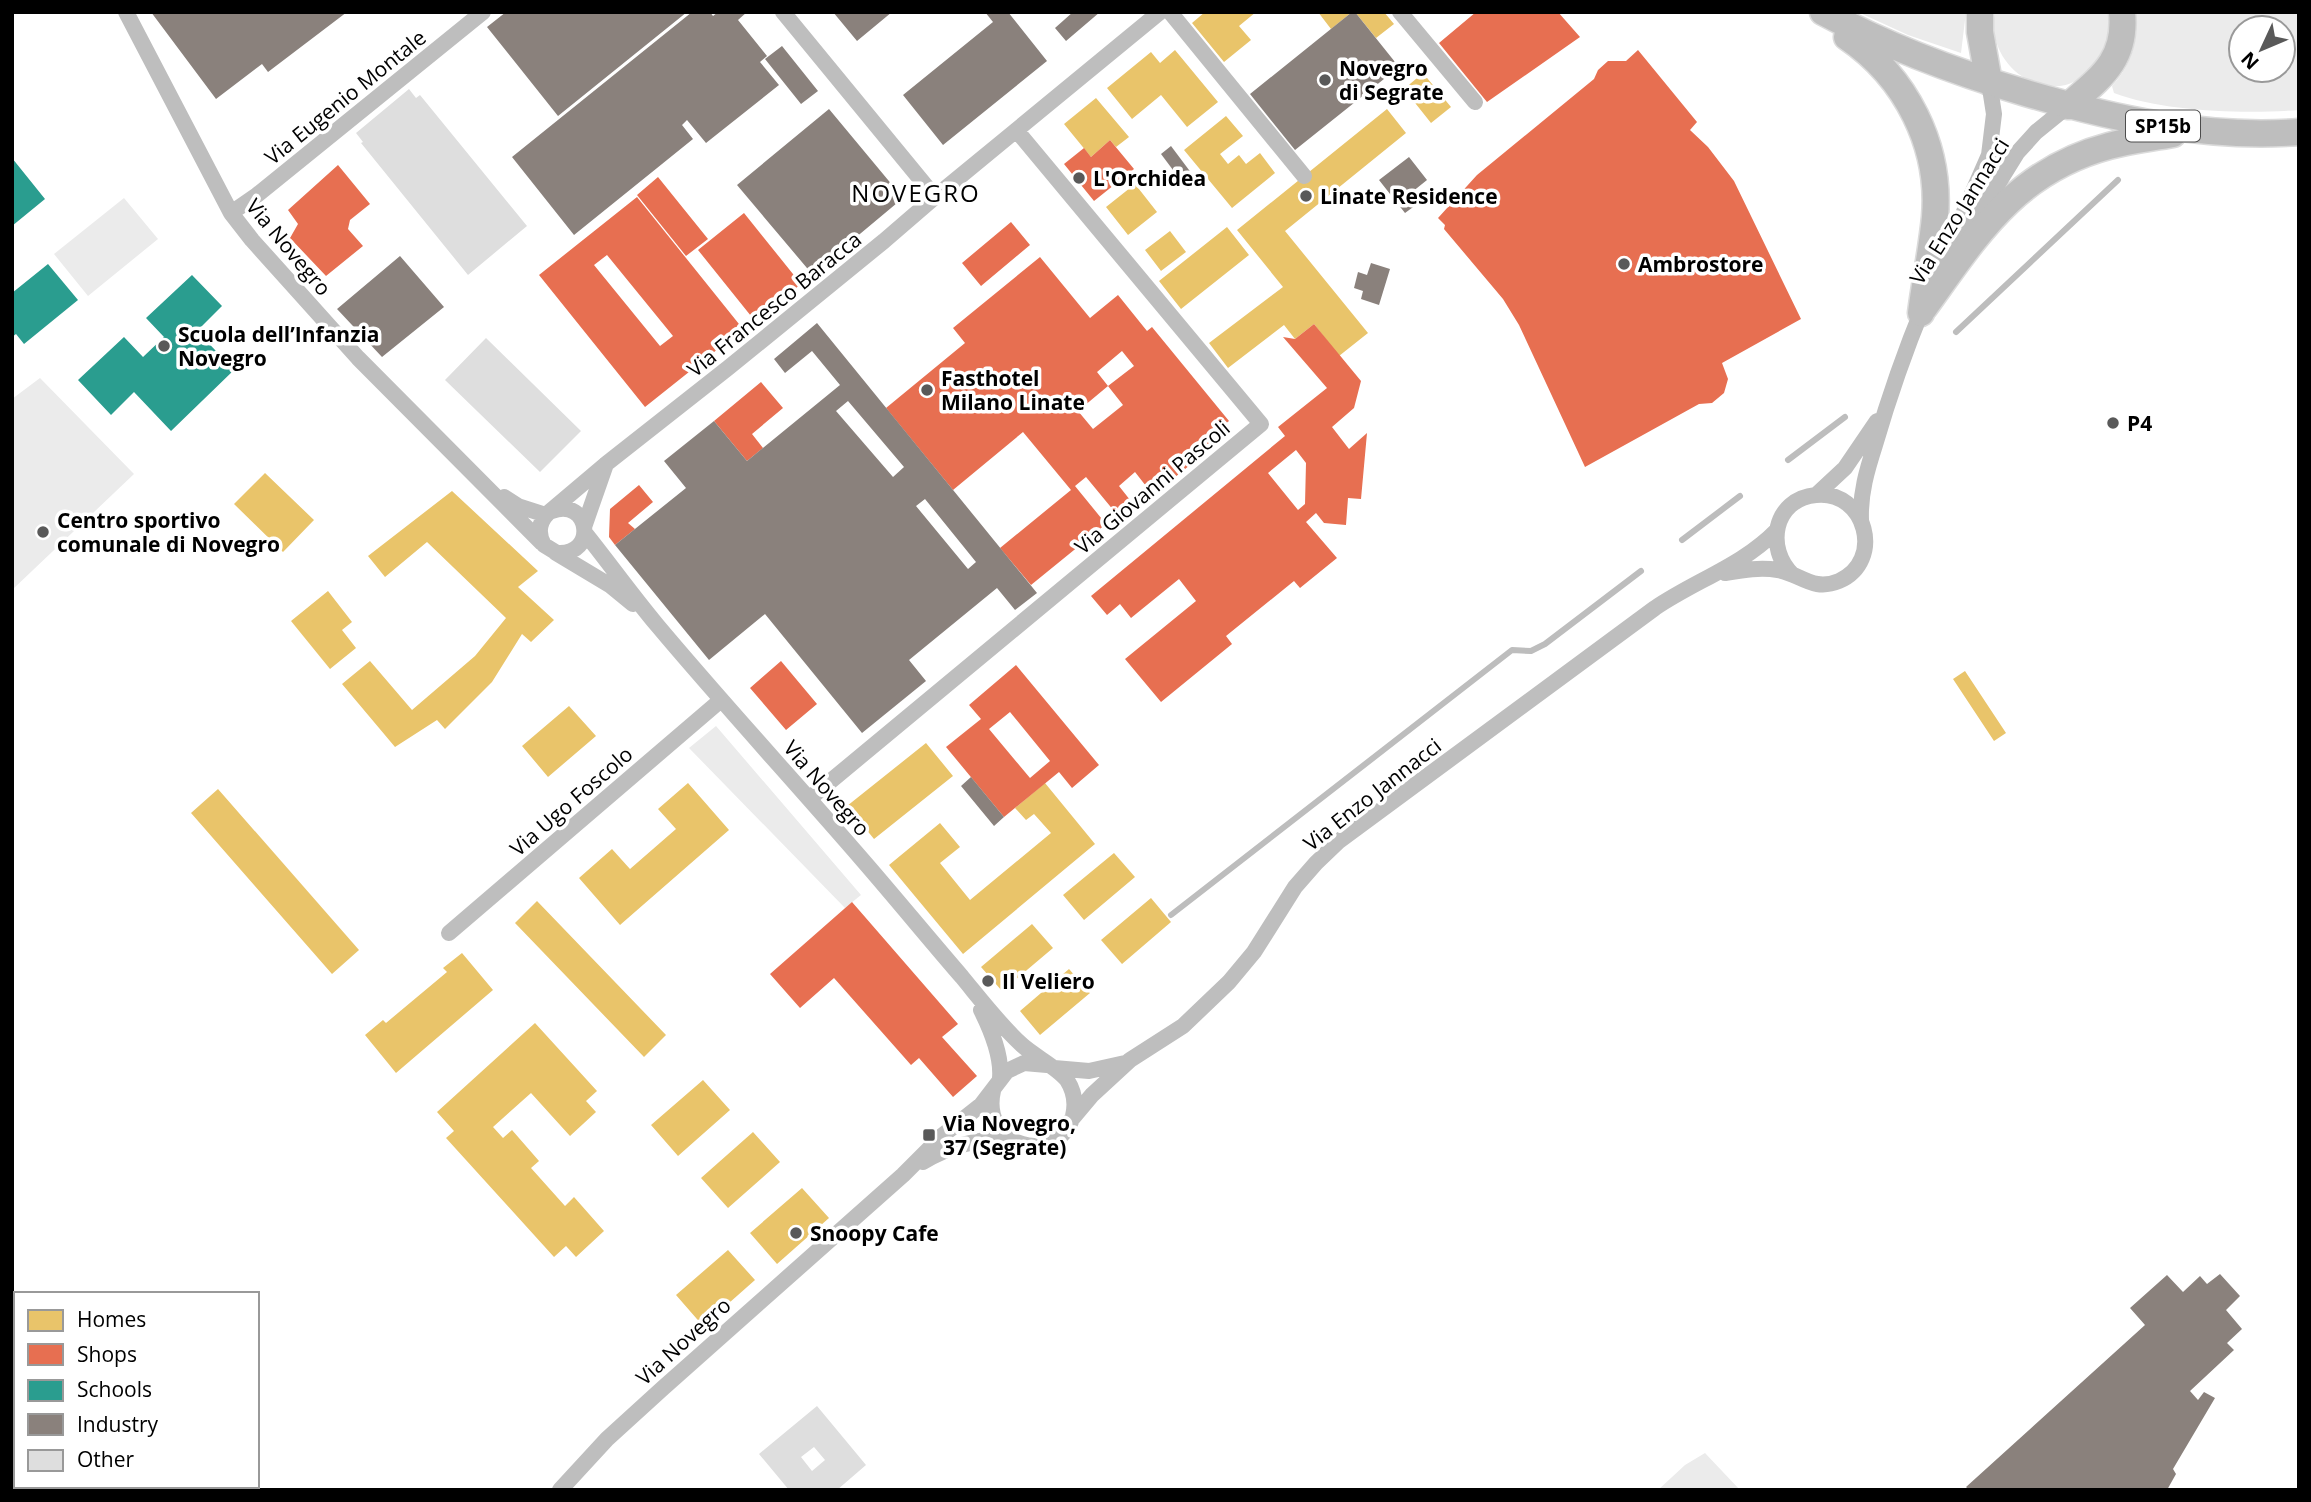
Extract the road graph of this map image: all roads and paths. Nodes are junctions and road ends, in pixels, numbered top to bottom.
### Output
1 (126, 12) edge
2 (483, 12) edge
3 (783, 12) edge
4 (1160, 12) edge
5 (1170, 12) edge
6 (1400, 12) edge
7 (1811, 12) edge
8 (1823, 12) edge
9 (1980, 12) edge
10 (2122, 12) edge
11 (1989, 82) junction
12 (1475, 102) dead end
13 (2068, 106) junction
14 (2197, 130) junction
15 (1017, 131) junction
16 (2299, 132) edge
17 (1304, 176) dead end
18 (934, 197) junction
19 (232, 213) junction
20 (1921, 313) junction
21 (1884, 411) junction
22 (606, 464) junction
23 (472, 472) junction
24 (1816, 495) junction
25 (549, 513) junction
26 (1861, 520) junction
27 (584, 530) junction
28 (1777, 530) junction
29 (550, 549) junction
30 (1712, 575) junction
31 (1793, 575) junction
32 (654, 621) junction
33 (721, 700) junction
34 (809, 799) junction
35 (449, 933) dead end
36 (966, 983) junction
37 (1130, 1060) junction
38 (1051, 1067) junction
39 (996, 1085) junction
40 (1071, 1120) junction
41 (1008, 1138) junction
42 (903, 1175) junction
43 (560, 1490) edge

1 - 19 street, Via Novegro
2 - 19 street, Via Eugenio Montale
3 - 18 street
4 - 15 street, Via Francesco Baracca
5 - 17 street
6 - 12 street
7 - 20 main road
8 - 11 main road, SP15b
9 - 11 main road
10 - 13 main road
11 - 13 main road, SP15b
11 - 20 street, Via Enzo Jannacci
13 - 14 main road, SP15b
13 - 20 street, Via Enzo Jannacci
14 - 16 main road, SP15b
14 - 20 main road
15 - 18 street, Via Francesco Baracca
15 - 34 street, Via Giovanni Pascoli
18 - 22 street, Via Francesco Baracca
19 - 23 street, Via Novegro
20 - 21 street, Via Enzo Jannacci
21 - 24 street, Via Enzo Jannacci
21 - 26 street, Via Enzo Jannacci
22 - 25 street, Via Francesco Baracca
22 - 27 street
23 - 25 street, Via Novegro
23 - 29 street, Via Novegro
24 - 26 street
24 - 28 street, Via Enzo Jannacci
25 - 27 street
25 - 29 street
26 - 31 street, Via Enzo Jannacci
27 - 29 street
27 - 32 street, Via Novegro
28 - 30 street, Via Enzo Jannacci
28 - 31 street
29 - 32 street, Via Novegro
30 - 31 street, Via Enzo Jannacci
30 - 37 street, Via Enzo Jannacci
32 - 33 street, Via Novegro
33 - 34 street, Via Novegro
33 - 35 street, Via Ugo Foscolo
34 - 36 street, Via Novegro
36 - 38 street, Via Novegro
36 - 39 street, Via Novegro
37 - 38 street
37 - 40 street, Via Enzo Jannacci
38 - 39 street, Via Novegro
38 - 40 street, Via Novegro
39 - 41 street, Via Novegro
39 - 42 street, Via Novegro
40 - 41 street, Via Novegro
41 - 42 street, Via Novegro
42 - 43 street, Via Novegro

